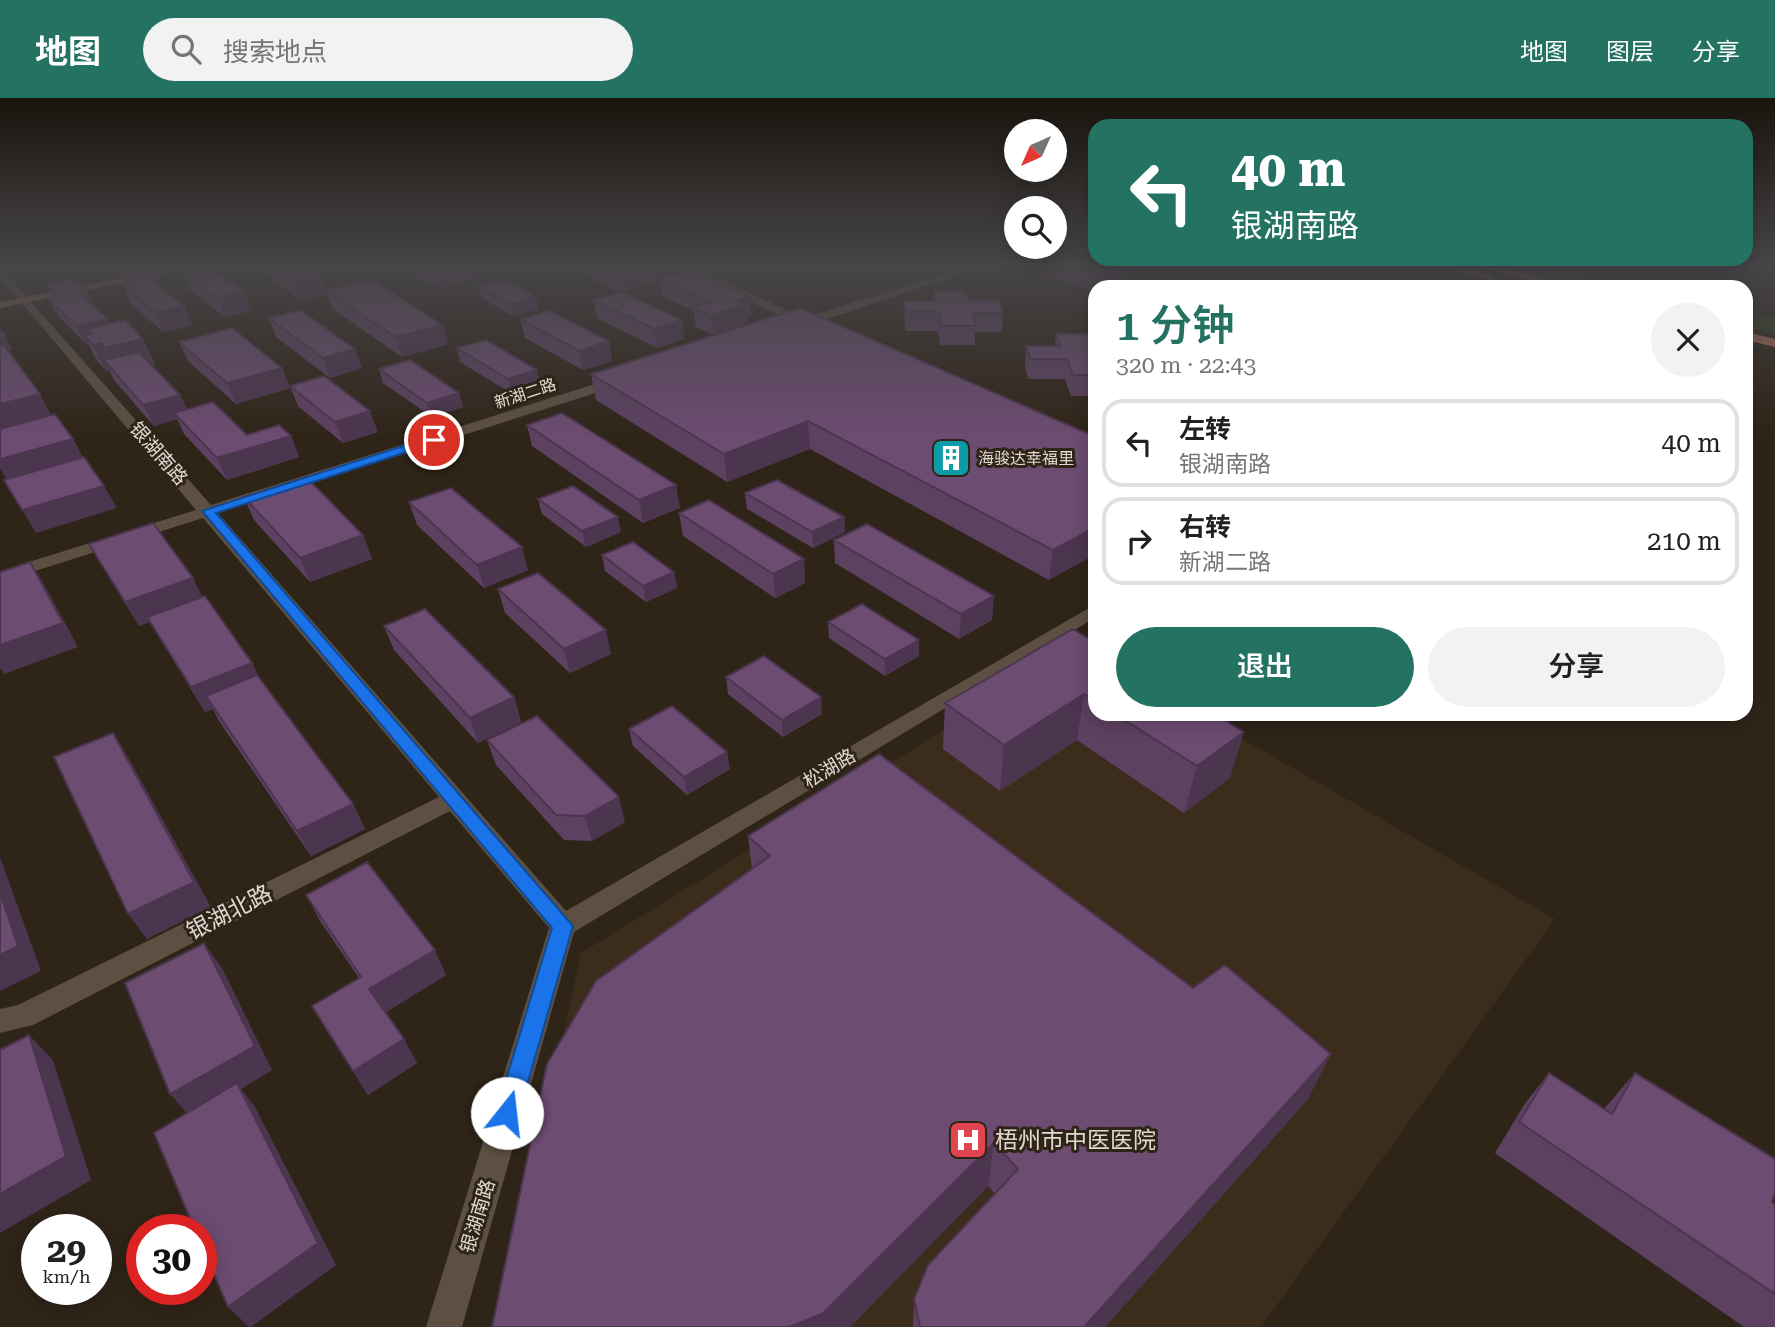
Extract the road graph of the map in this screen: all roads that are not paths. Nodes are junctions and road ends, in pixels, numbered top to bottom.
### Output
1 (46, 323) edge
2 (801, 323) edge
3 (808, 323) edge
4 (1753, 329) edge
5 (779, 331) edge
6 (830, 333) edge
7 (1775, 334) edge
8 (1753, 338) edge
9 (1775, 343) edge
10 (633, 377) edge
11 (208, 511) junction
12 (0, 577) edge
13 (1088, 614) edge
14 (456, 798) junction
15 (563, 926) junction
16 (0, 1021) edge
17 (444, 1327) edge

1 - 11 street, 银湖南路
2 - 5 street
3 - 6 street
4 - 7 main road
8 - 9 main road
10 - 11 street, 新湖二路
11 - 12 street, 新湖二路
11 - 14 street, 银湖南路
13 - 15 street, 松湖路
14 - 15 street, 银湖南路
14 - 16 street, 银湖北路
15 - 17 street, 银湖南路

